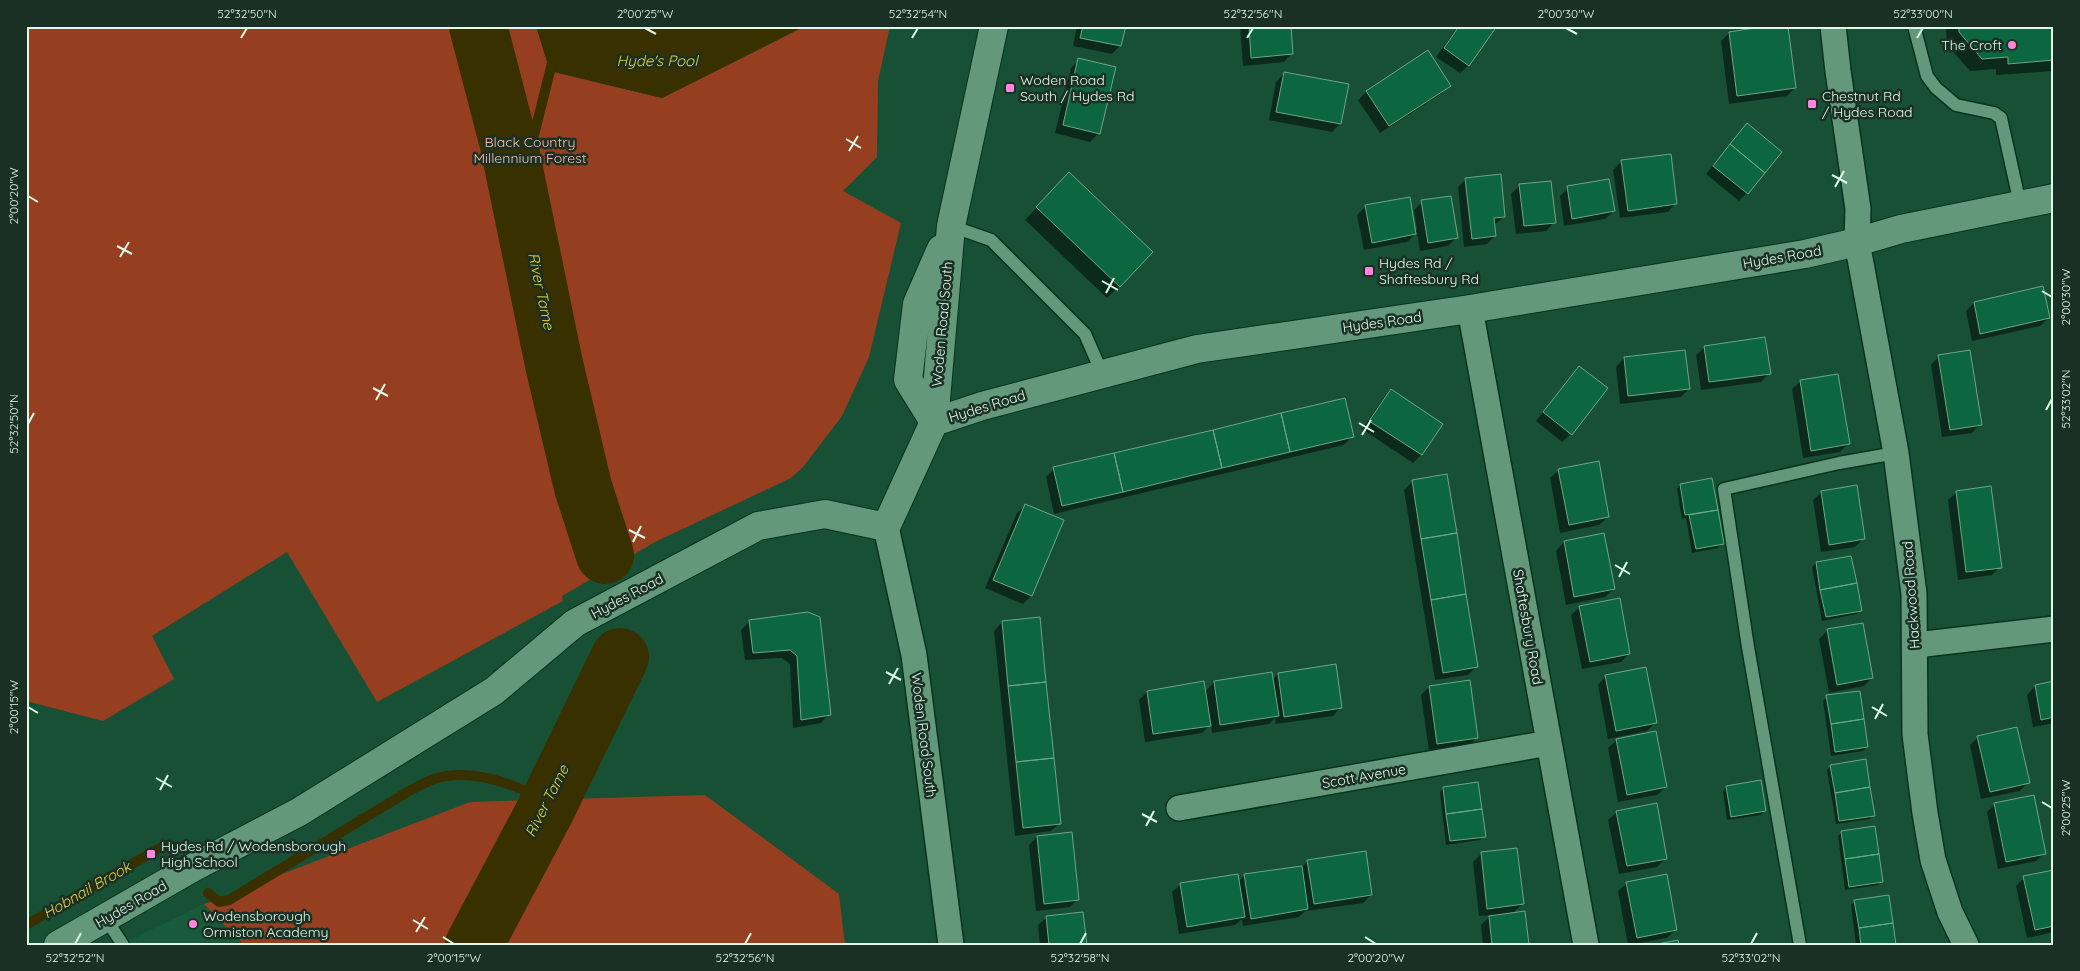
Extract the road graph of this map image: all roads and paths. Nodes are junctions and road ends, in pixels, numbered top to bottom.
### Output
1 (994, 26) edge
2 (1833, 26) edge
3 (1914, 26) edge
4 (2054, 198) edge
5 (2020, 204) junction
6 (951, 226) junction
7 (1857, 242) junction
8 (1470, 309) junction
9 (1102, 373) junction
10 (934, 422) junction
11 (1896, 453) junction
12 (886, 527) junction
13 (2054, 628) edge
14 (1916, 645) junction
15 (1549, 744) junction
16 (1179, 808) dead end
17 (106, 919) junction
18 (58, 945) edge
19 (123, 945) edge
20 (951, 945) edge
21 (1586, 945) edge
22 (1800, 945) edge
23 (1966, 945) edge

1 - 6 street, Woden Road South
2 - 7 street, Hackwood Road
3 - 5 lane
4 - 5 street, Hydes Road
5 - 7 street, Hydes Road
6 - 9 lane
6 - 10 street, Woden Road South
7 - 8 street, Hydes Road
7 - 11 street, Hackwood Road
8 - 9 street, Hydes Road
8 - 15 street, Shaftesbury Road
9 - 10 street, Hydes Road
10 - 12 street, Hydes Road
11 - 14 street, Hackwood Road
11 - 22 lane
12 - 17 street, Hydes Road
12 - 20 street, Woden Road South
13 - 14 street
14 - 23 street, Hackwood Road
15 - 16 street, Scott Avenue
15 - 21 street, Shaftesbury Road
17 - 18 street, Hydes Road
17 - 19 lane

